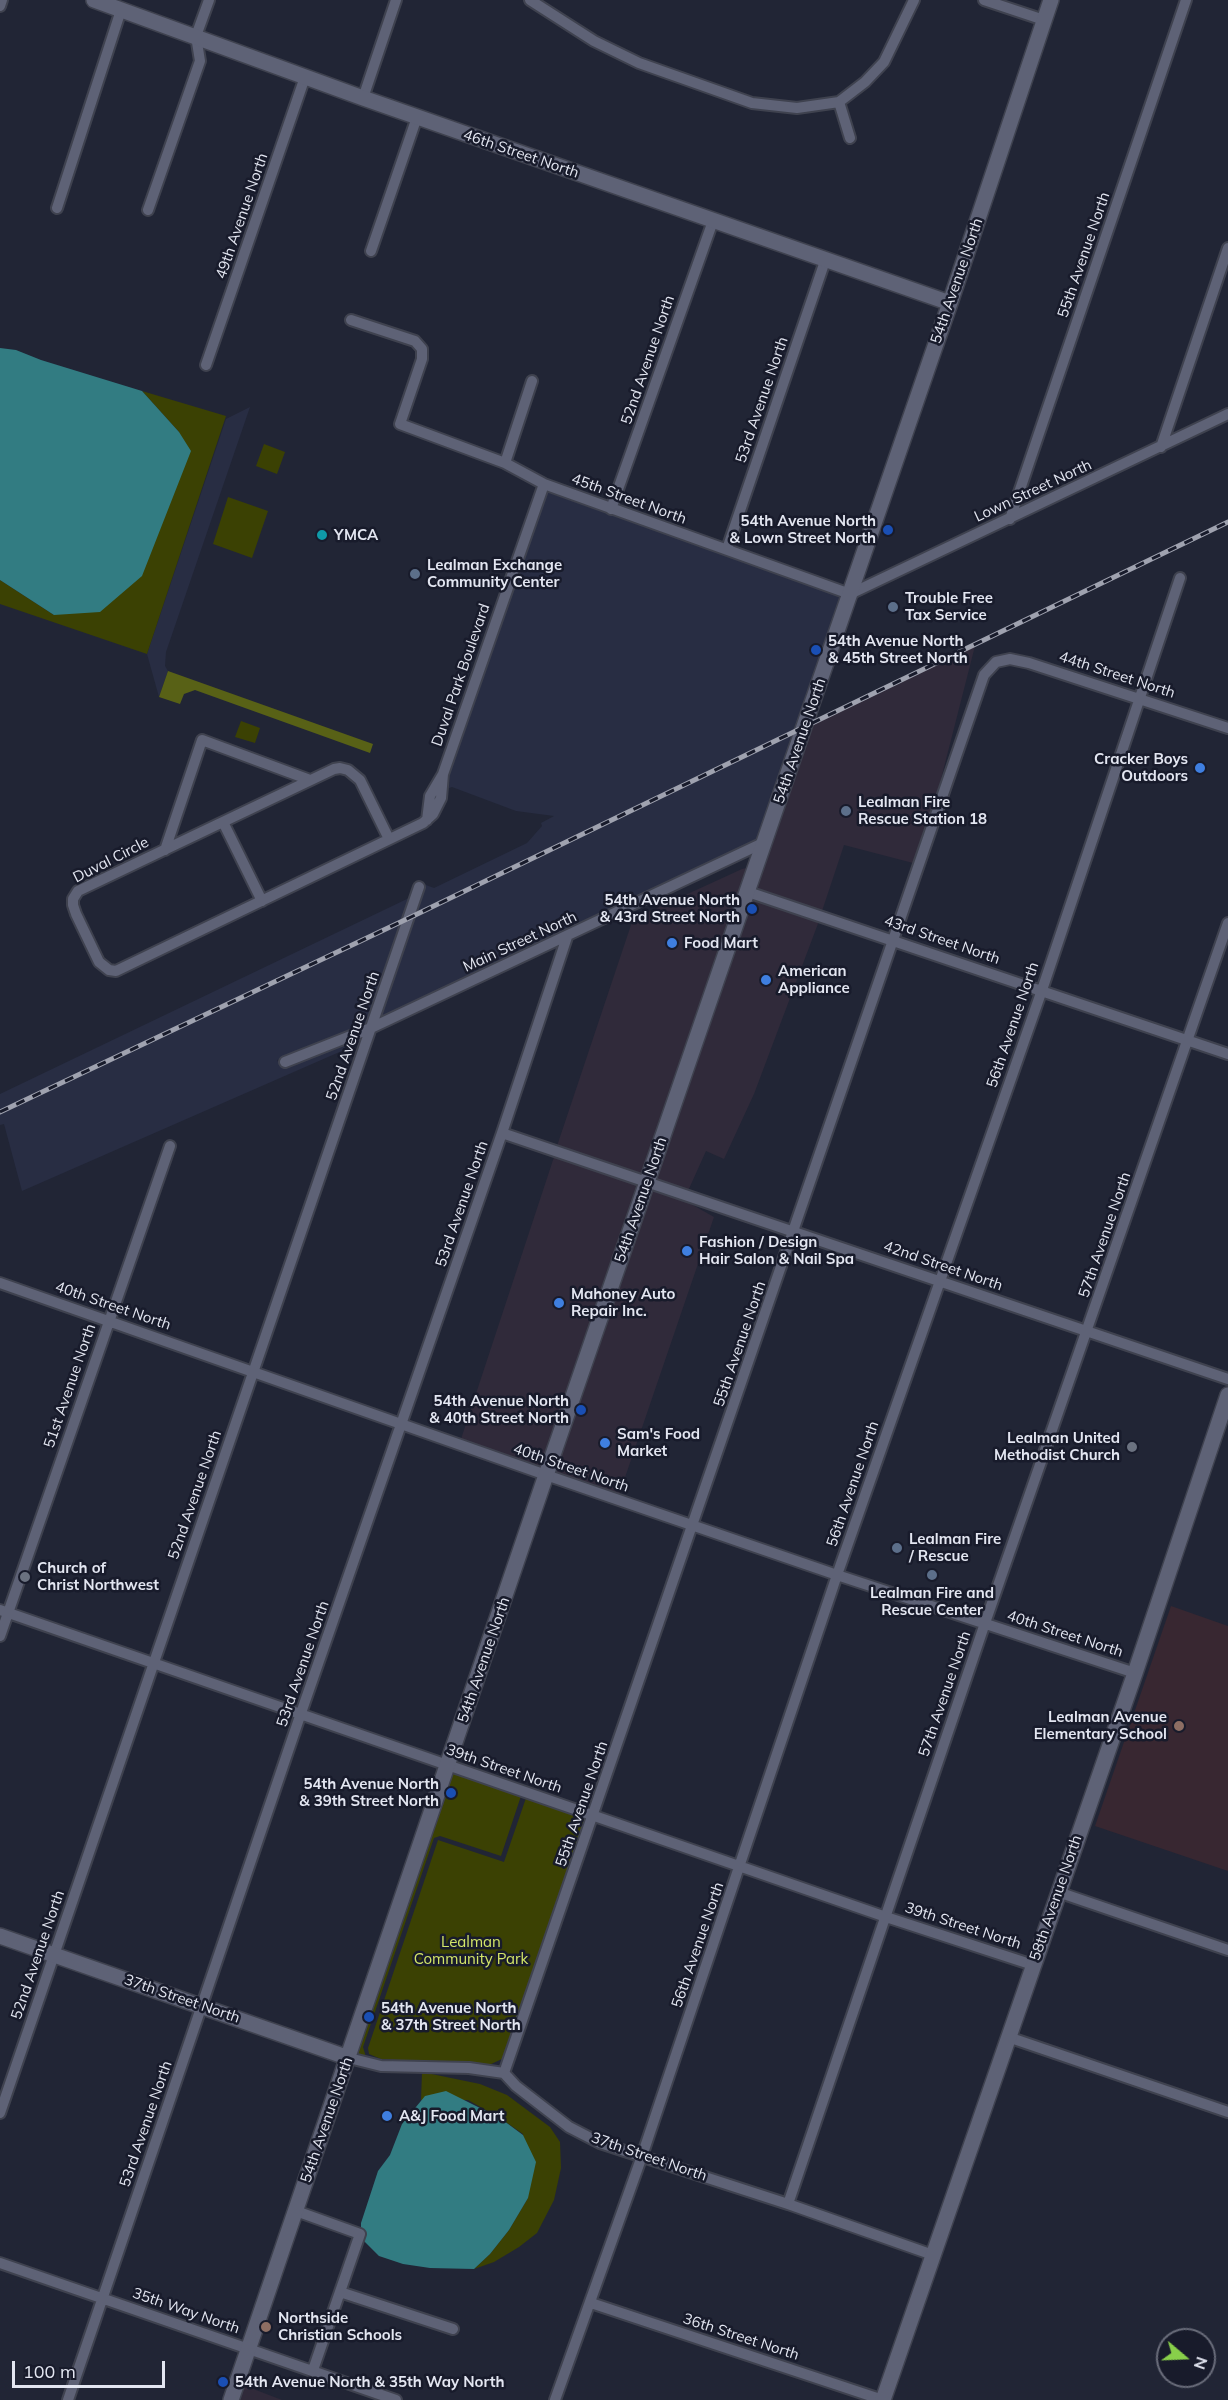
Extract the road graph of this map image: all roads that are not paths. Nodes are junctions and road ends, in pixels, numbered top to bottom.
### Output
1 (2, 0) edge
2 (94, 0) edge
3 (209, 0) edge
4 (396, 0) edge
5 (530, 0) edge
6 (914, 0) edge
7 (984, 0) edge
8 (1051, 0) edge
9 (1186, 0) edge
10 (0, 6) edge
11 (121, 10) junction
12 (1044, 20) junction
13 (196, 36) junction
14 (305, 77) junction
15 (363, 98) junction
16 (839, 102) junction
17 (417, 117) junction
18 (850, 138) dead end
19 (57, 208) dead end
20 (148, 210) dead end
21 (713, 221) junction
22 (1228, 249) edge
23 (371, 252) dead end
24 (825, 261) junction
25 (950, 303) junction
26 (351, 320) dead end
27 (206, 365) dead end
28 (532, 381) dead end
29 (1228, 414) edge
30 (1161, 447) junction
31 (505, 463) junction
32 (544, 484) junction
33 (611, 509) junction
34 (1010, 519) junction
35 (727, 549) junction
36 (1180, 578) dead end
37 (850, 594) junction
38 (996, 662) joint
39 (1139, 697) junction
40 (1228, 728) edge
41 (310, 780) junction
42 (223, 822) junction
43 (425, 822) joint
44 (390, 839) junction
45 (765, 842) junction
46 (165, 850) junction
47 (419, 887) dead end
48 (748, 892) junction
49 (262, 901) junction
50 (1228, 923) edge
51 (567, 938) junction
52 (894, 940) junction
53 (1042, 990) junction
54 (371, 1028) junction
55 (1188, 1040) junction
56 (1228, 1053) edge
57 (285, 1062) dead end
58 (502, 1133) junction
59 (170, 1146) dead end
60 (647, 1183) junction
61 (794, 1231) junction
62 (940, 1281) junction
63 (0, 1283) edge
64 (108, 1320) junction
65 (1087, 1331) junction
66 (254, 1371) junction
67 (1228, 1379) edge
68 (1228, 1395) edge
69 (402, 1423) junction
70 (546, 1476) junction
71 (693, 1525) junction
72 (837, 1575) junction
73 (4, 1611) edge
74 (985, 1623) junction
75 (0, 1636) edge
76 (154, 1662) junction
77 (1135, 1672) junction
78 (301, 1713) junction
79 (448, 1766) junction
80 (594, 1816) junction
81 (740, 1867) junction
82 (1058, 1892) junction
83 (886, 1917) junction
84 (0, 1936) edge
85 (1228, 1950) edge
86 (55, 1955) junction
87 (1033, 1965) junction
88 (201, 2005) junction
89 (1008, 2037) junction
90 (349, 2058) junction
91 (504, 2073) junction
92 (1228, 2112) edge
93 (0, 2113) edge
94 (642, 2156) junction
95 (788, 2204) junction
96 (296, 2211) junction
97 (933, 2255) junction
98 (0, 2263) edge
99 (340, 2292) junction
100 (102, 2299) junction
101 (591, 2303) junction
102 (453, 2329) dead end
103 (249, 2349) junction
104 (313, 2370) junction
105 (68, 2400) edge
106 (231, 2400) edge
107 (395, 2400) edge
108 (555, 2400) edge
109 (883, 2400) edge

1 - 10 street
2 - 11 main road, 46th Street North
3 - 13 street
4 - 15 street
5 - 16 street
6 - 16 street
7 - 12 street
8 - 12 main road, 54th Avenue North
9 - 34 street, 55th Avenue North
11 - 13 main road, 46th Street North
11 - 19 street
12 - 25 main road, 54th Avenue North
13 - 14 main road, 46th Street North
13 - 20 street
14 - 15 main road, 46th Street North
14 - 27 street, 49th Avenue North
15 - 17 main road, 46th Street North
16 - 18 street
17 - 21 main road, 46th Street North
17 - 23 street
21 - 24 main road, 46th Street North
21 - 33 street, 52nd Avenue North
22 - 30 street
24 - 25 main road, 46th Street North
24 - 35 street, 53rd Avenue North
25 - 37 main road, 54th Avenue North
26 - 31 street, 45th Street North
28 - 31 street
29 - 30 street, Lown Street North
30 - 34 street, Lown Street North
31 - 32 street, 45th Street North
32 - 33 street, 45th Street North
32 - 43 street, Duval Park Boulevard
33 - 35 street, 45th Street North
34 - 37 street, Lown Street North
35 - 37 street, 45th Street North
36 - 39 street, 56th Avenue North
37 - 45 main road, 54th Avenue North
38 - 39 street, 44th Street North
38 - 52 street, 55th Avenue North
39 - 40 street, 44th Street North
39 - 53 street, 56th Avenue North
41 - 42 street, Duval Circle
41 - 44 street, Duval Circle
41 - 46 street
42 - 46 street, Duval Circle
42 - 49 street
43 - 44 street, Duval Circle
44 - 49 street, Duval Circle
45 - 48 main road, 54th Avenue North
45 - 51 street, Main Street North
46 - 49 street, Duval Circle
47 - 54 street, 52nd Avenue North
48 - 52 street, 43rd Street North
48 - 60 main road, 54th Avenue North
50 - 55 street, 57th Avenue North
51 - 54 street, Main Street North
51 - 58 street, 53rd Avenue North
52 - 53 street, 43rd Street North
52 - 61 street, 55th Avenue North
53 - 55 street, 43rd Street North
53 - 62 street, 56th Avenue North
54 - 57 street, Main Street North
54 - 66 street, 52nd Avenue North
55 - 56 street, 43rd Street North
55 - 65 street, 57th Avenue North
58 - 60 street, 42nd Street North
58 - 69 street, 53rd Avenue North
59 - 64 street, 51st Avenue North
60 - 61 street, 42nd Street North
60 - 70 main road, 54th Avenue North
61 - 62 street, 42nd Street North
61 - 71 street, 55th Avenue North
62 - 65 street, 42nd Street North
62 - 72 street, 56th Avenue North
63 - 64 street, 40th Street North
64 - 66 street, 40th Street North
64 - 73 street, 51st Avenue North
65 - 67 street, 42nd Street North
65 - 74 street, 57th Avenue North
66 - 69 street, 40th Street North
66 - 76 street, 52nd Avenue North
68 - 77 main road, 58th Avenue North
69 - 70 street, 40th Street North
69 - 78 street, 53rd Avenue North
70 - 71 street, 40th Street North
70 - 79 main road, 54th Avenue North
71 - 72 street, 40th Street North
71 - 80 street, 55th Avenue North
72 - 74 street, 40th Street North
72 - 81 street, 56th Avenue North
73 - 75 street, 51st Avenue North
73 - 76 street, 39th Street North
74 - 77 street, 40th Street North
74 - 83 street, 57th Avenue North
76 - 78 street, 39th Street North
76 - 86 street, 52nd Avenue North
77 - 82 main road, 58th Avenue North
78 - 79 street, 39th Street North
78 - 88 street, 53rd Avenue North
79 - 80 street, 39th Street North
79 - 90 main road, 54th Avenue North
80 - 81 street, 39th Street North
80 - 91 street, 55th Avenue North
81 - 83 street, 39th Street North
81 - 94 street, 56th Avenue North
82 - 85 street
82 - 87 main road, 58th Avenue North
83 - 87 street, 39th Street North
83 - 95 street, 57th Avenue North
84 - 86 main road, 37th Street North
86 - 88 main road, 37th Street North
86 - 93 street, 52nd Avenue North
87 - 89 main road, 58th Avenue North
88 - 90 main road, 37th Street North
88 - 100 street, 53rd Avenue North
89 - 92 street
89 - 97 main road, 58th Avenue North
90 - 91 street, 37th Street North
90 - 96 main road, 54th Avenue North
91 - 94 street, 37th Street North
94 - 95 street, 37th Street North
94 - 101 street, 56th Avenue North
95 - 97 street, 37th Street North
96 - 99 street
96 - 103 main road, 54th Avenue North
97 - 109 main road, 58th Avenue North
98 - 100 street, 35th Way North
99 - 102 street
99 - 104 street
100 - 103 street, 35th Way North
100 - 105 street, 53rd Avenue North
101 - 108 street, 56th Avenue North
101 - 109 street, 36th Street North
103 - 104 street, 35th Way North
103 - 106 main road, 54th Avenue North
104 - 107 street, 35th Way North

